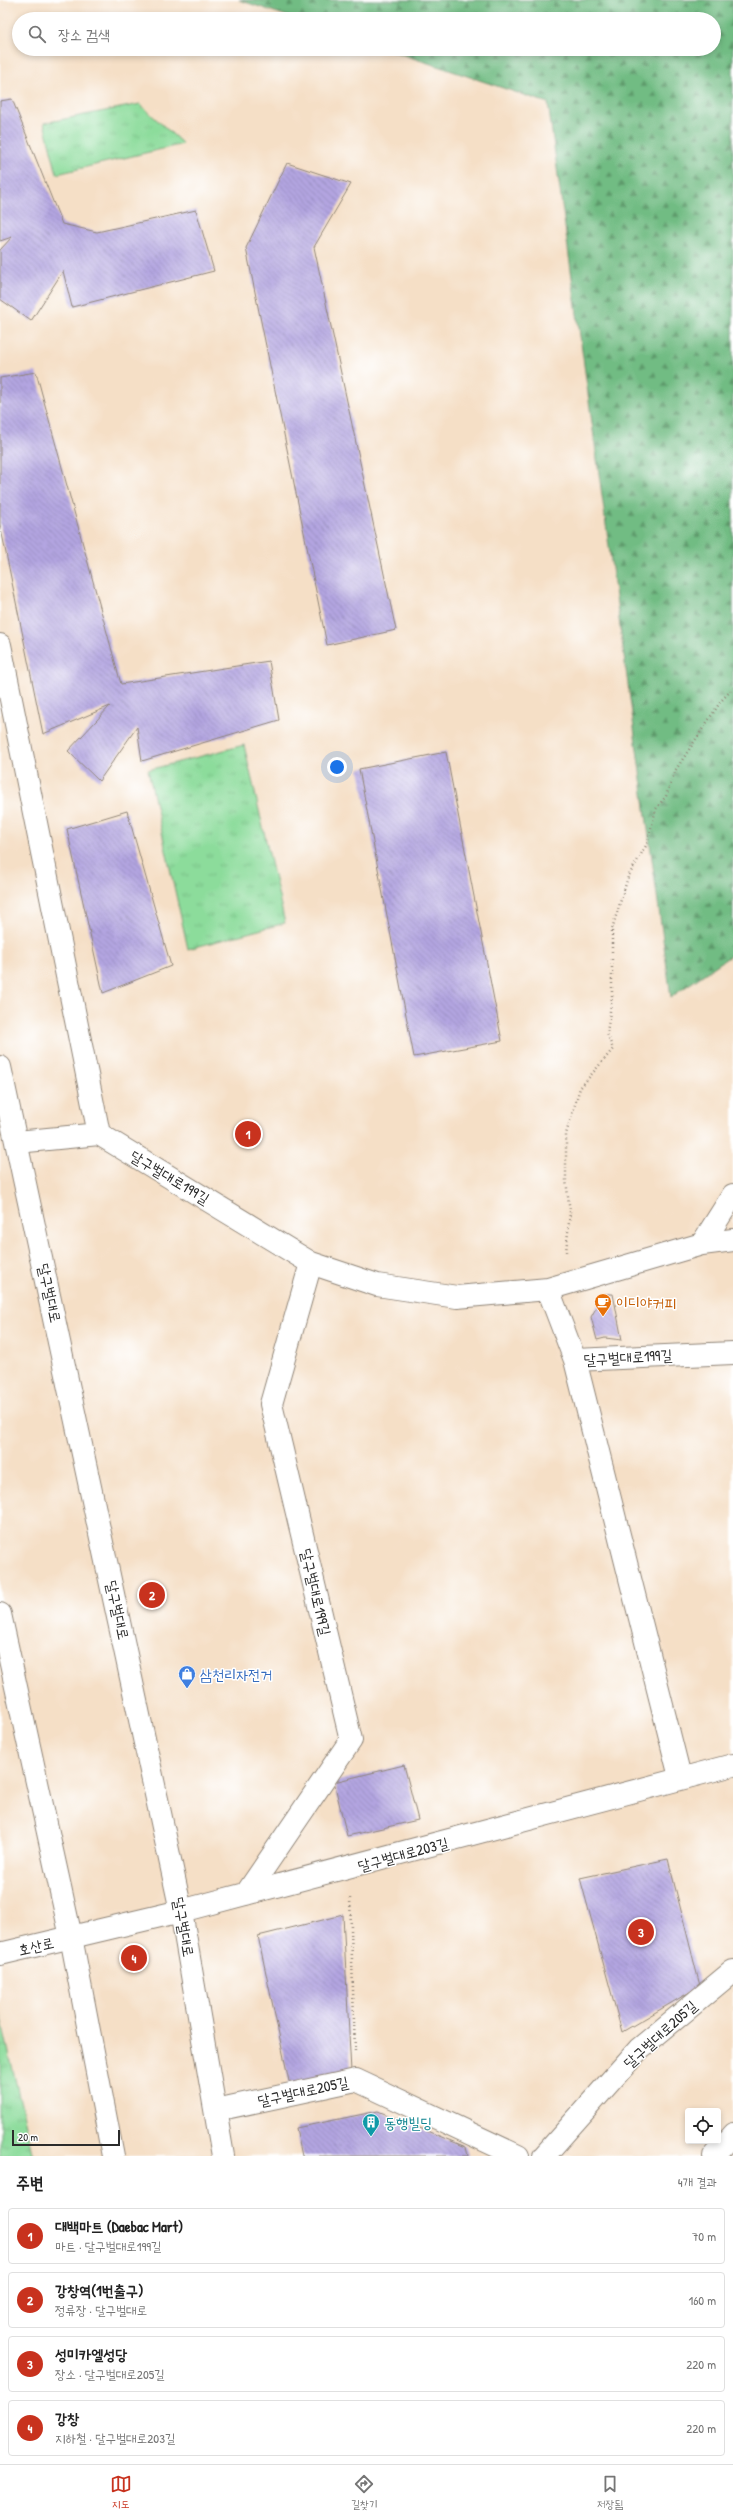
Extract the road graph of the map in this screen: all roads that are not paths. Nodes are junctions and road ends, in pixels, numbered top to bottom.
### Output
1 (0, 645) edge
2 (0, 1067) edge
3 (99, 1134) junction
4 (17, 1142) junction
5 (733, 1195) edge
6 (733, 1240) edge
7 (702, 1244) junction
8 (311, 1263) junction
9 (556, 1287) junction
10 (733, 1353) edge
11 (574, 1360) junction
12 (0, 1614) edge
13 (733, 1764) edge
14 (680, 1777) junction
15 (246, 1894) junction
16 (182, 1911) junction
17 (71, 1937) junction
18 (0, 1954) edge
19 (733, 1971) edge
20 (216, 2110) junction
21 (733, 2134) edge
22 (113, 2156) edge
23 (223, 2156) edge
24 (518, 2156) edge
25 (544, 2156) edge
26 (714, 2156) edge

1 - 3 street
2 - 4 street, 달구벌대로
3 - 4 street
3 - 8 street, 달구벌대로199길
4 - 16 street, 달구벌대로
5 - 7 street
6 - 7 street, 달구벌대로199길
7 - 9 street, 달구벌대로199길
8 - 9 street, 달구벌대로199길
8 - 15 street, 달구벌대로199길
9 - 11 street, 달구벌대로199길
10 - 11 street, 달구벌대로199길
11 - 14 street
12 - 17 street
13 - 14 street, 달구벌대로203길
14 - 15 street, 달구벌대로203길
15 - 16 street, 달구벌대로203길
16 - 17 street, 달구벌대로203길
16 - 20 street, 달구벌대로
17 - 18 street, 호산로
17 - 22 street
19 - 25 street, 달구벌대로205길
20 - 23 street, 달구벌대로
20 - 24 street, 달구벌대로205길
21 - 26 street

